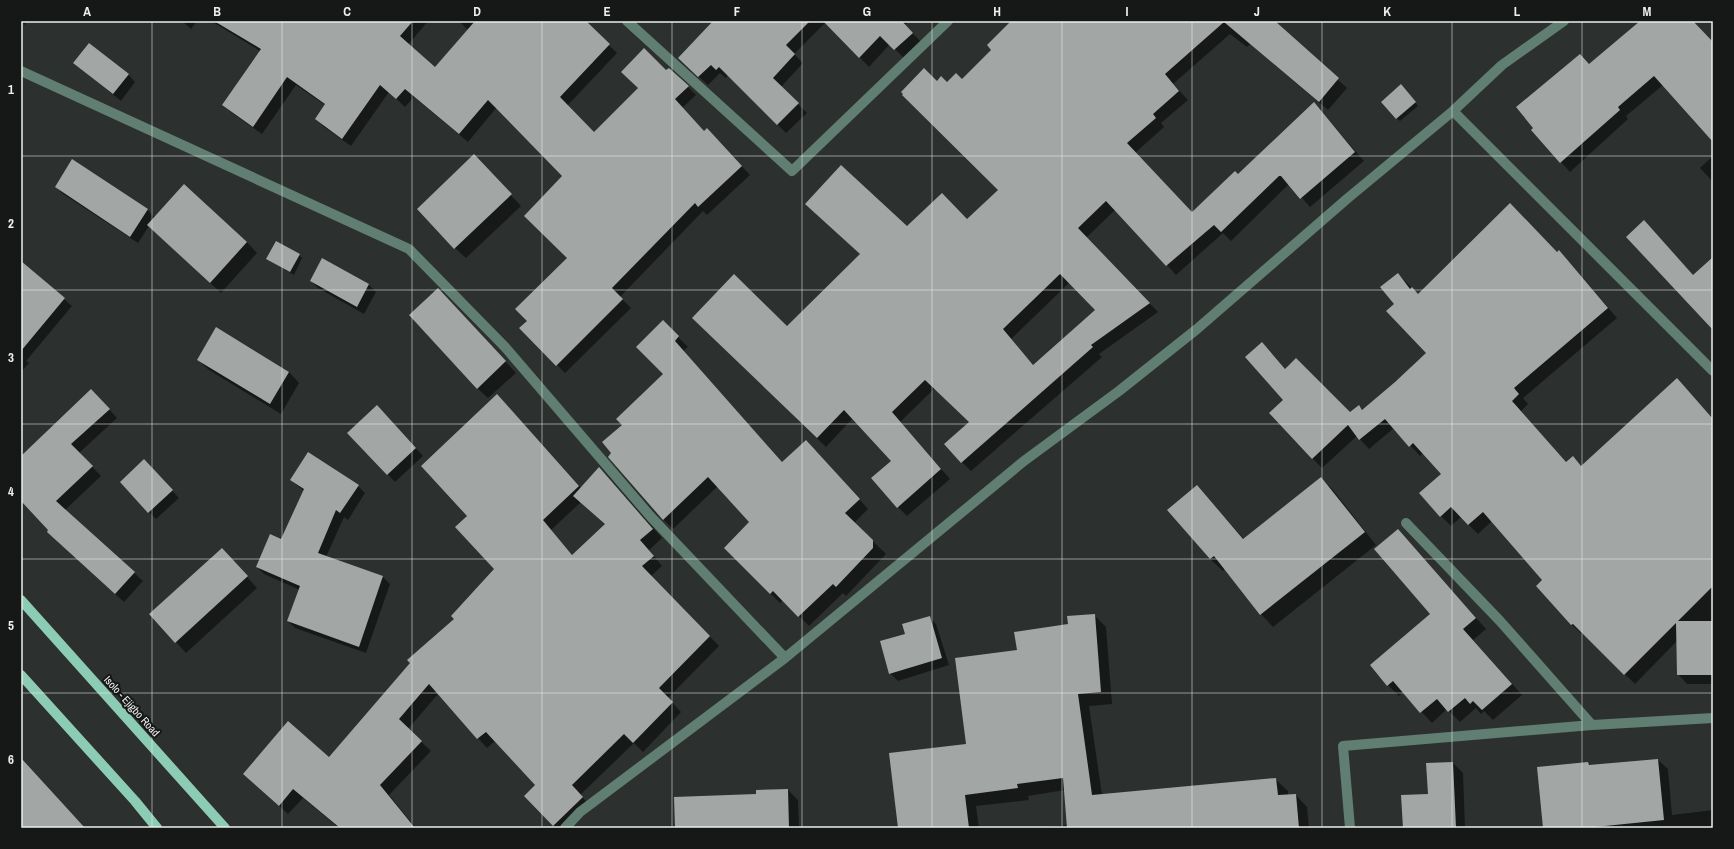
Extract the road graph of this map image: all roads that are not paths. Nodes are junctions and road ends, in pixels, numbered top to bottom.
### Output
1 (627, 21) edge
2 (948, 21) edge
3 (1564, 21) edge
4 (21, 71) edge
5 (1453, 111) junction
6 (1713, 371) edge
7 (1406, 523) dead end
8 (21, 600) edge
9 (785, 658) junction
10 (21, 675) edge
11 (1713, 718) edge
12 (1592, 725) junction
13 (157, 828) edge
14 (225, 828) edge
15 (565, 828) edge
16 (1350, 828) edge

1 - 2 street
3 - 5 street
4 - 9 street
5 - 6 street
5 - 9 street
7 - 12 street
8 - 14 main road, Isolo - Ejigbo Road
9 - 15 street
10 - 13 main road
11 - 12 street
12 - 16 street

